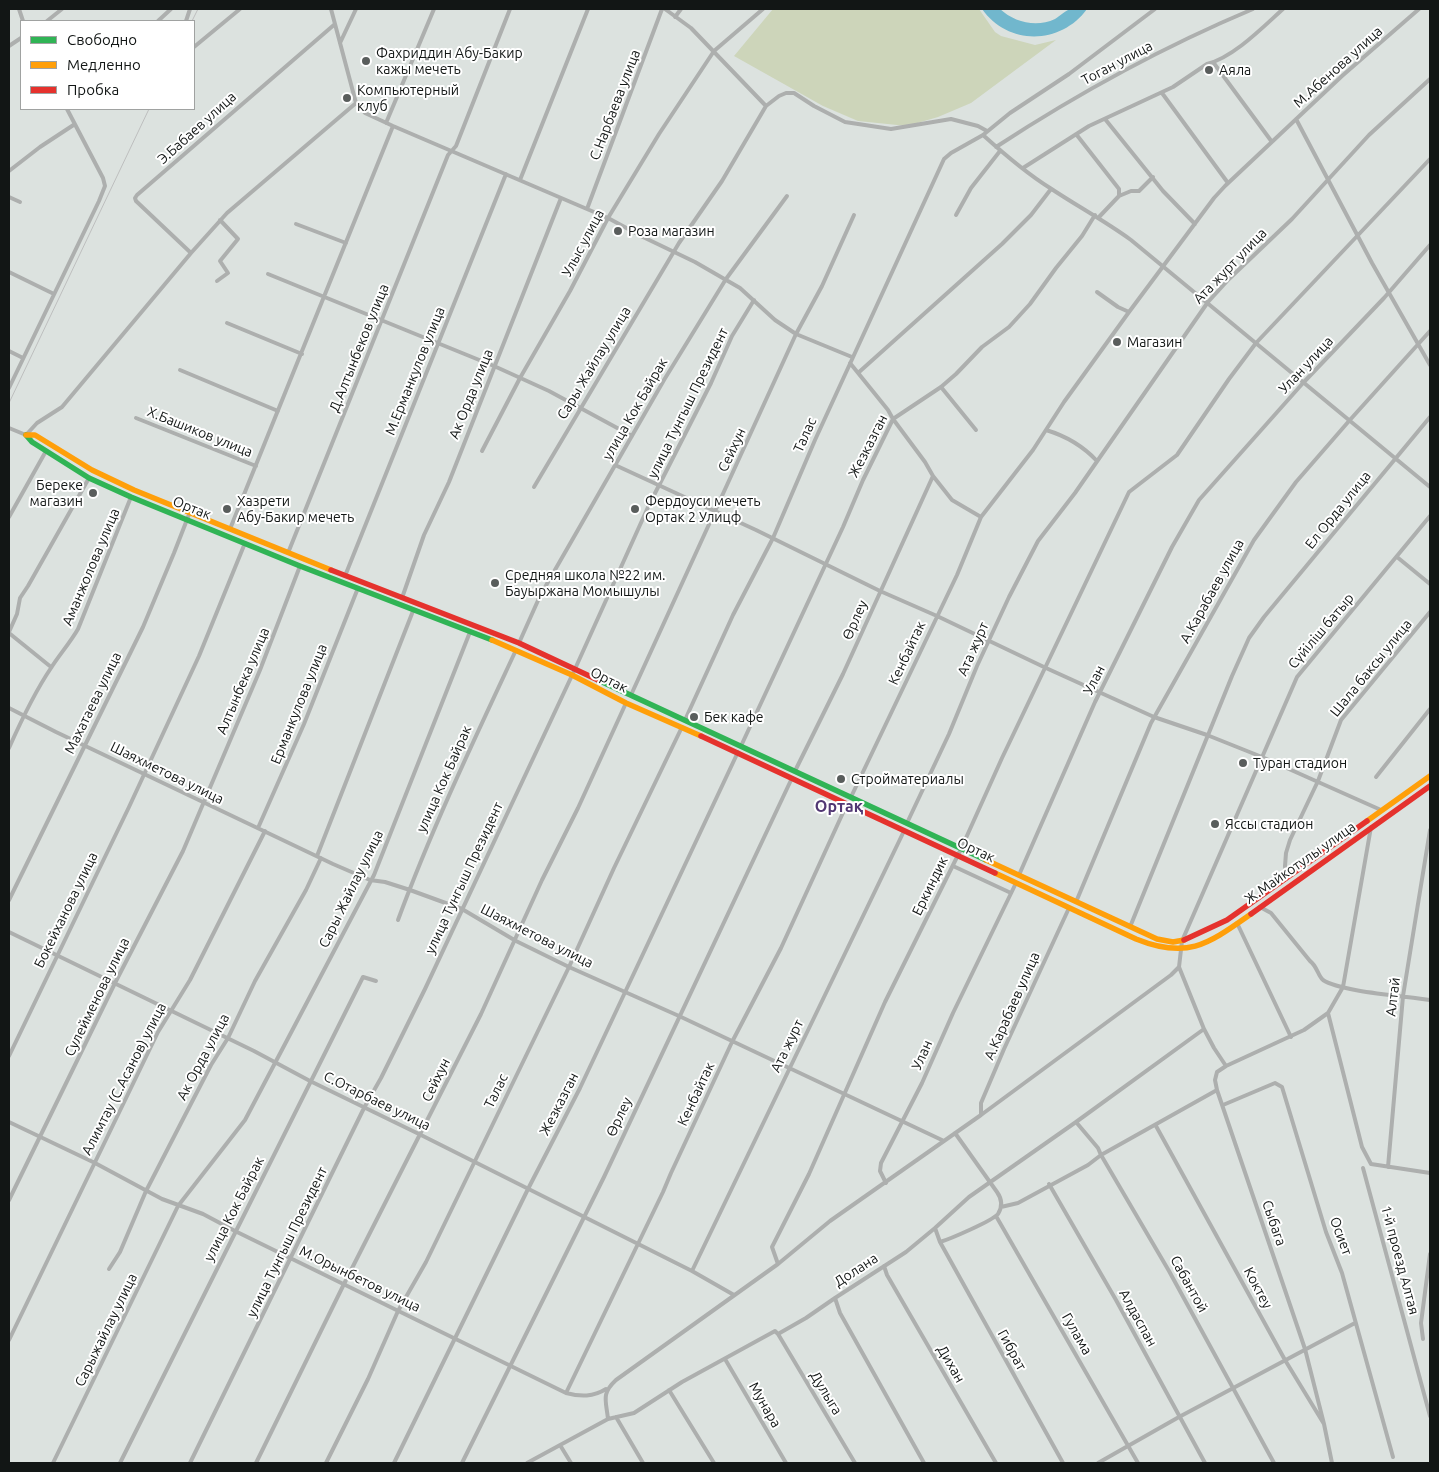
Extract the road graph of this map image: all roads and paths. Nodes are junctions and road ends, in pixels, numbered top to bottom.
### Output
1 (62, 9) edge
2 (171, 9) edge
3 (240, 9) edge
4 (331, 9) edge
5 (356, 9) edge
6 (434, 9) edge
7 (510, 9) edge
8 (588, 9) edge
9 (664, 9) edge
10 (681, 9) edge
11 (763, 9) edge
12 (1155, 9) edge
13 (1253, 9) edge
14 (1283, 9) edge
15 (1418, 9) edge
16 (675, 17) junction
17 (47, 20) edge
18 (159, 20) edge
19 (335, 24) junction
20 (20, 39) edge
21 (340, 44) junction
22 (9, 46) edge
23 (195, 46) edge
24 (714, 51) junction
25 (1213, 62) junction
26 (1430, 80) edge
27 (1162, 93) junction
28 (356, 103) junction
29 (766, 106) junction
30 (68, 110) edge
31 (1105, 119) junction
32 (1296, 119) junction
33 (386, 123) junction
34 (75, 124) junction
35 (393, 126) junction
36 (985, 133) junction
37 (1076, 134) junction
38 (1272, 142) junction
39 (996, 147) junction
40 (1000, 150) junction
41 (451, 151) junction
42 (944, 159) joint
43 (1430, 159) edge
44 (1023, 168) junction
45 (9, 171) edge
46 (506, 174) junction
47 (1153, 177) junction
48 (1328, 179) junction
49 (520, 180) junction
50 (1228, 183) junction
51 (1052, 189) junction
52 (787, 196) dead end
53 (1119, 196) junction
54 (9, 197) edge
55 (561, 198) junction
56 (20, 202) dead end
57 (587, 209) junction
58 (956, 214) dead end
59 (854, 215) dead end
60 (1097, 216) junction
61 (608, 218) junction
62 (220, 220) junction
63 (296, 224) dead end
64 (1195, 224) junction
65 (1357, 235) junction
66 (346, 243) junction
67 (1430, 245) edge
68 (674, 251) junction
69 (191, 253) junction
70 (1163, 266) junction
71 (9, 272) edge
72 (268, 274) dead end
73 (726, 279) junction
74 (217, 281) dead end
75 (1097, 292) dead end
76 (1388, 293) junction
77 (54, 294) junction
78 (325, 297) junction
79 (754, 300) junction
80 (1208, 302) junction
81 (1129, 312) junction
82 (382, 321) junction
83 (227, 323) dead end
84 (1430, 331) edge
85 (796, 334) junction
86 (1256, 343) junction
87 (439, 344) junction
88 (1417, 344) junction
89 (9, 351) edge
90 (302, 354) junction
91 (852, 357) junction
92 (23, 358) junction
93 (850, 363) junction
94 (1430, 365) edge
95 (494, 366) junction
96 (180, 370) dead end
97 (858, 373) junction
98 (520, 378) junction
99 (1303, 383) junction
100 (940, 387) junction
101 (9, 388) edge
102 (580, 408) junction
103 (278, 411) junction
104 (1430, 417) edge
105 (136, 418) dead end
106 (893, 419) junction
107 (1349, 421) junction
108 (9, 428) edge
109 (976, 430) dead end
110 (1046, 430) junction
111 (26, 435) junction
112 (632, 436) junction
113 (46, 451) junction
114 (482, 451) dead end
115 (1394, 458) junction
116 (1097, 461) junction
117 (615, 465) junction
118 (256, 466) junction
119 (932, 476) junction
120 (89, 478) junction
121 (660, 486) junction
122 (534, 487) dead end
123 (1430, 487) edge
124 (1075, 493) joint
125 (131, 497) junction
126 (1199, 500) joint
127 (716, 511) junction
128 (190, 512) junction
129 (1430, 516) edge
130 (981, 517) junction
131 (9, 518) edge
132 (187, 520) junction
133 (230, 529) junction
134 (772, 538) junction
135 (245, 542) junction
136 (288, 553) junction
137 (1397, 557) junction
138 (825, 564) junction
139 (300, 566) junction
140 (345, 576) junction
141 (1430, 584) edge
142 (358, 588) junction
143 (880, 591) junction
144 (402, 598) junction
145 (413, 611) junction
146 (1430, 612) edge
147 (937, 616) junction
148 (9, 632) edge
149 (470, 632) junction
150 (989, 641) junction
151 (519, 643) junction
152 (516, 650) junction
153 (51, 667) junction
154 (1046, 668) junction
155 (573, 672) junction
156 (1100, 692) junction
157 (631, 694) junction
158 (626, 703) junction
159 (9, 708) edge
160 (1430, 709) edge
161 (24, 716) junction
162 (1154, 716) junction
163 (685, 720) junction
164 (682, 727) junction
165 (1208, 734) junction
166 (84, 745) junction
167 (741, 746) junction
168 (9, 748) edge
169 (738, 752) junction
170 (1262, 757) junction
171 (795, 771) junction
172 (144, 774) junction
173 (1430, 776) edge
174 (1376, 777) dead end
175 (792, 778) junction
176 (1318, 781) junction
177 (1430, 786) edge
178 (850, 797) junction
179 (203, 803) junction
180 (847, 804) junction
181 (1381, 810) junction
182 (907, 823) junction
183 (1371, 827) junction
184 (258, 828) junction
185 (1430, 830) edge
186 (265, 831) junction
187 (904, 831) junction
188 (1337, 843) junction
189 (961, 849) junction
190 (1341, 849) junction
191 (958, 856) junction
192 (319, 857) junction
193 (953, 866) junction
194 (1019, 875) junction
195 (370, 880) junction
196 (1286, 880) junction
197 (1016, 883) junction
198 (410, 890) junction
199 (1011, 893) junction
200 (9, 900) edge
201 (1076, 902) junction
202 (1260, 906) junction
203 (1069, 908) junction
204 (462, 910) junction
205 (398, 920) dead end
206 (1237, 923) junction
207 (1130, 927) junction
208 (9, 932) edge
209 (516, 940) junction
210 (1182, 941) junction
211 (1180, 950) junction
212 (57, 955) junction
213 (569, 967) junction
214 (1179, 967) junction
215 (376, 981) dead end
216 (115, 983) junction
217 (1344, 987) junction
218 (625, 991) junction
219 (1403, 996) junction
220 (1430, 1000) edge
221 (170, 1010) junction
222 (1328, 1014) junction
223 (679, 1016) junction
224 (1204, 1029) junction
225 (1291, 1037) junction
226 (228, 1038) junction
227 (732, 1042) junction
228 (9, 1056) edge
229 (275, 1063) junction
230 (1226, 1066) junction
231 (788, 1069) junction
232 (310, 1082) junction
233 (1217, 1090) junction
234 (259, 1094) joint
235 (844, 1094) junction
236 (1223, 1105) junction
237 (364, 1108) junction
238 (981, 1115) junction
239 (902, 1121) junction
240 (9, 1122) edge
241 (1076, 1122) junction
242 (1156, 1126) junction
243 (955, 1133) junction
244 (421, 1135) junction
245 (38, 1136) junction
246 (944, 1141) junction
247 (1101, 1155) junction
248 (474, 1162) junction
249 (95, 1163) junction
250 (1388, 1167) junction
251 (1363, 1168) dead end
252 (1430, 1173) edge
253 (886, 1183) junction
254 (991, 1183) junction
255 (1049, 1184) junction
256 (528, 1189) junction
257 (146, 1191) junction
258 (9, 1200) edge
259 (178, 1206) junction
260 (1001, 1207) junction
261 (996, 1216) junction
262 (584, 1217) junction
263 (935, 1228) junction
264 (235, 1231) junction
265 (940, 1242) junction
266 (638, 1244) junction
267 (1430, 1254) edge
268 (290, 1258) junction
269 (778, 1264) junction
270 (884, 1266) junction
271 (109, 1269) dead end
272 (692, 1271) junction
273 (344, 1284) junction
274 (734, 1295) junction
275 (835, 1298) junction
276 (398, 1311) junction
277 (1355, 1323) junction
278 (778, 1334) junction
279 (455, 1339) junction
280 (1423, 1339) dead end
281 (9, 1340) edge
282 (1305, 1349) junction
283 (725, 1359) junction
284 (1284, 1360) junction
285 (509, 1366) junction
286 (608, 1388) junction
287 (1232, 1388) junction
288 (669, 1390) junction
289 (566, 1393) junction
290 (1430, 1416) edge
291 (1179, 1417) junction
292 (616, 1418) junction
293 (608, 1419) junction
294 (1324, 1424) junction
295 (560, 1445) junction
296 (1128, 1447) junction
297 (1393, 1456) dead end
298 (53, 1463) edge
299 (120, 1463) edge
300 (190, 1463) edge
301 (256, 1463) edge
302 (326, 1463) edge
303 (394, 1463) edge
304 (462, 1463) edge
305 (527, 1463) edge
306 (571, 1463) edge
307 (643, 1463) edge
308 (714, 1463) edge
309 (786, 1463) edge
310 (855, 1463) edge
311 (924, 1463) edge
312 (996, 1463) edge
313 (1063, 1463) edge
314 (1098, 1463) edge
315 (1138, 1463) edge
316 (1205, 1463) edge
317 (1274, 1463) edge
318 (1332, 1463) edge

1 - 17 street
2 - 18 street
3 - 23 street
4 - 19 street
5 - 21 street
6 - 33 street
7 - 41 street
8 - 49 street
9 - 16 street, С.Нарбаева улица
9 - 57 street, С.Нарбаева улица
10 - 16 street
11 - 24 street, Улыс улица
12 - 36 street, Тоган улица
13 - 39 street, Тоган улица
14 - 25 street
15 - 32 street, М.Абенова улица
16 - 24 street, С.Нарбаева улица
19 - 21 street
19 - 69 street, Э.Бабаев улица
20 - 22 street
21 - 28 street
24 - 29 street, С.Нарбаева улица
24 - 61 street, Улыс улица
25 - 27 street
25 - 38 street
26 - 48 street, Ата журт улица
27 - 31 street
27 - 50 street
28 - 33 street
28 - 62 street
29 - 36 street
29 - 68 street
30 - 34 street
31 - 37 street
31 - 47 street
32 - 38 street, М.Абенова улица
32 - 48 street
33 - 35 street
34 - 45 street
34 - 77 street
35 - 41 street
35 - 66 street, Х.Башиков улица
36 - 39 street
36 - 42 street, Тоган улица
37 - 44 street
37 - 53 street
38 - 50 street, М.Абенова улица
39 - 40 street
40 - 44 street
40 - 58 street
41 - 46 street
41 - 82 street, Д.Алтынбеков улица
42 - 91 street, Талас
43 - 65 street
44 - 51 street
46 - 49 street
46 - 87 street, М.Ерманкулов улица
47 - 53 street
47 - 64 street
48 - 65 street
48 - 80 street, Ата журт улица
49 - 55 street
50 - 64 street, М.Абенова улица
51 - 60 street
51 - 97 street
52 - 73 street, улица Кок Байрак
53 - 60 street, Жезказган
54 - 56 street
55 - 57 street
55 - 95 street, Ак Орда улица
57 - 61 street
59 - 85 street, Сейхун
60 - 70 street
60 - 100 street, Жезказган
61 - 68 street
61 - 98 street, Улыс улица
62 - 69 street
62 - 74 street
63 - 66 street
64 - 70 street, М.Абенова улица
65 - 76 street
65 - 86 street
66 - 78 street, Х.Башиков улица
67 - 76 street, Улан улица
68 - 73 street
68 - 102 street, Сары Жайлау улица
69 - 111 street
70 - 80 street
70 - 81 street, М.Абенова улица
71 - 77 street
72 - 78 street
73 - 79 street
73 - 112 street, улица Кок Байрак
75 - 81 street
76 - 88 street
76 - 99 street, Улан улица
77 - 92 street
78 - 82 street
78 - 90 street, Х.Башиков улица
79 - 85 street
79 - 121 street, улица Тунгыш Президент
80 - 86 street
80 - 116 street, Ата журт улица
81 - 110 street, М.Абенова улица
82 - 87 street
82 - 136 street, Д.Алтынбеков улица
83 - 90 street
84 - 88 street, А.Карабаев улица
85 - 91 street
85 - 127 street, Сейхун
86 - 99 street
86 - 154 street, Еркиндик
87 - 95 street
87 - 140 street, М.Ерманкулов улица
88 - 94 street
88 - 107 street, А.Карабаев улица
89 - 92 street
90 - 103 street, Х.Башиков улица
91 - 93 street, Талас
92 - 101 street
93 - 97 street
93 - 134 street, Талас
95 - 98 street
95 - 144 street, Ак Орда улица
96 - 103 street
97 - 106 street
98 - 102 street
98 - 114 street, Улыс улица
99 - 107 street
99 - 126 street, Улан улица
100 - 106 street, Жезказган
100 - 109 street
102 - 112 street
102 - 122 street, Сары Жайлау улица
103 - 118 street, Х.Башиков улица
104 - 115 street, Ел Орда улица
105 - 118 street, Х.Башиков улица
106 - 119 street
106 - 138 street, Жезказган
107 - 115 street
107 - 162 street, А.Карабаев улица
108 - 111 street, Ортак
110 - 116 street
110 - 130 street, Кенбайтак
111 - 113 street, Ортак
111 - 128 street, Ортак
112 - 117 street, улица Кок Байрак
113 - 120 street, Ортак
113 - 131 street
115 - 123 street
115 - 165 street, Ел Орда улица
116 - 124 street, Ата журт улица
117 - 121 street
117 - 151 street, улица Кок Байрак
118 - 133 street, Х.Башиков улица
119 - 130 street
119 - 143 street, Өрлеу
120 - 125 street, Ортак
120 - 148 street
121 - 127 street
121 - 155 street, улица Тунгыш Президент
124 - 150 street, Ата журт
125 - 132 street, Ортак
125 - 153 street, Аманжолова улица
126 - 156 street, Улан
127 - 134 street
127 - 157 street, Сейхун
128 - 132 street, Махатаева улица
128 - 133 street, Ортак
129 - 137 street, Сүйіліш батыр
130 - 147 street, Кенбайтак
132 - 135 street, Ортак
132 - 166 street, Махатаева улица
133 - 136 street, Ортак
134 - 138 street
134 - 163 street, Талас
135 - 139 street, Ортак
135 - 172 street, Бокейханова улица
136 - 140 street, Ортак
137 - 141 street
137 - 170 street, Сүйіліш батыр
138 - 143 street
138 - 167 street, Жезказган
139 - 142 street, Ортак
139 - 179 street, Алтынбека улица
140 - 144 street, Ортак
142 - 145 street, Ортак
142 - 184 street, Ерманкулова улица
143 - 147 street
143 - 171 street, Өрлеу
144 - 151 street, Ортак
145 - 149 street, Ортак
145 - 192 street, Ак Орда улица
146 - 176 street, Шала баксы улица
147 - 150 street
147 - 178 street, Кенбайтак
148 - 153 street
149 - 152 street, Ортак
149 - 195 street, Сары Жайлау улица
150 - 154 street
150 - 182 street, Ата журт
151 - 155 street, Ортак
152 - 155 street, Ортак
152 - 198 street, улица Кок Байрак
153 - 161 street, Аманжолова улица
154 - 156 street
154 - 189 street, Еркиндик
155 - 157 street, Ортак
155 - 158 street, Ортак
155 - 204 street, улица Тунгыш Президент
156 - 162 street
156 - 194 street, Улан
157 - 163 street, Ортак
158 - 164 street, Ортак
158 - 209 street, Сейхун
159 - 161 street, Шаяхметова улица
160 - 174 street
161 - 166 street, Шаяхметова улица
161 - 168 street, Аманжолова улица
162 - 165 street
162 - 201 street, А.Карабаев улица
163 - 167 street, Ортак
164 - 169 street, Ортак
164 - 213 street, Талас
165 - 170 street
165 - 207 street, Ел Орда улица
166 - 172 street, Шаяхметова улица
166 - 200 street, Махатаева улица
167 - 171 street, Ортак
169 - 175 street, Ортак
169 - 218 street, Жезказган
170 - 176 street
170 - 210 street, Сүйіліш батыр
171 - 178 street, Ортак
172 - 179 street, Шаяхметова улица
172 - 212 street, Бокейханова улица
173 - 181 street, Ж.Майкотулы улица
175 - 180 street, Ортак
175 - 223 street, Өрлеу
176 - 181 street
176 - 196 street, Шала баксы улица
177 - 183 street, Ж.Майкотулы улица
178 - 182 street, Ортак
179 - 184 street, Шаяхметова улица
179 - 216 street, Сулейменова улица
180 - 187 street, Ортак
180 - 227 street, Кенбайтак
181 - 188 street, Ж.Майкотулы улица
182 - 189 street, Ортак
183 - 190 street, Ж.Майкотулы улица
183 - 217 street
184 - 186 street, Шаяхметова улица
185 - 219 street, Алтай
186 - 192 street, Шаяхметова улица
186 - 221 street, Алимтау (С.Асанов) улица
187 - 191 street, Ортак
187 - 231 street, Ата журт
188 - 190 street
188 - 196 street, Ж.Майкотулы улица
189 - 191 street, Еркиндик
189 - 194 street, Ортак
190 - 202 street, Ж.Майкотулы улица
191 - 193 street, Еркиндик
191 - 197 street, Ортак
192 - 195 street, Шаяхметова улица
192 - 226 street, Ак Орда улица
193 - 199 street
193 - 235 street, Еркиндик
194 - 201 street, Ортак
195 - 198 street, Шаяхметова улица
195 - 229 street, Сары Жайлау улица
196 - 210 street, Ж.Майкотулы улица
197 - 199 street, Улан
197 - 203 street, Ортак
198 - 204 street, Шаяхметова улица
198 - 205 street, улица Кок Байрак
199 - 239 street, Улан
201 - 207 street, Ортак
202 - 206 street, Ж.Майкотулы улица
202 - 217 street
203 - 211 street, Ортак
203 - 238 street, А.Карабаев улица
204 - 209 street, Шаяхметова улица
204 - 237 street, улица Тунгыш Президент
206 - 211 street, Ж.Майкотулы улица
206 - 225 street
207 - 210 street, Ортак
208 - 212 street, С.Отарбаев улица
209 - 213 street, Шаяхметова улица
209 - 244 street, Сейхун
210 - 211 street, Сүйіліш батыр
211 - 214 street, Сүйіліш батыр
212 - 216 street, С.Отарбаев улица
212 - 228 street, Бокейханова улица
213 - 218 street, Шаяхметова улица
213 - 248 street, Талас
214 - 224 street
214 - 238 street
215 - 232 street, улица Кок Байрак
216 - 221 street, С.Отарбаев улица
216 - 245 street, Сулейменова улица
217 - 219 street
217 - 222 street
218 - 223 street, Шаяхметова улица
218 - 256 street, Жезказган
219 - 220 street
219 - 250 street, Алтай
221 - 226 street, С.Отарбаев улица
221 - 249 street, Алимтау (С.Асанов) улица
222 - 225 street
222 - 250 street
223 - 227 street, Шаяхметова улица
223 - 262 street, Өрлеу
224 - 230 street
224 - 241 street, Долана
225 - 230 street
226 - 229 street, С.Отарбаев улица
226 - 257 street, Ак Орда улица
227 - 231 street, Шаяхметова улица
227 - 266 street, Кенбайтак
229 - 232 street, С.Отарбаев улица
229 - 234 street, Сары Жайлау улица
230 - 233 street
231 - 235 street, Шаяхметова улица
231 - 272 street, Ата журт
232 - 237 street, С.Отарбаев улица
232 - 264 street, улица Кок Байрак
233 - 236 street, Сыбага
233 - 242 street
234 - 259 street, Сарыжайлау улица
235 - 239 street, Шаяхметова улица
235 - 269 street, Еркиндик
236 - 277 street, Осиет
236 - 282 street, Сыбага
237 - 244 street, С.Отарбаев улица
237 - 268 street, улица Тунгыш Президент
238 - 243 street
239 - 246 street, Шаяхметова улица
239 - 253 street, Улан
240 - 245 street, М.Орынбетов улица
241 - 247 street, Сабантой
241 - 254 street, Долана
242 - 247 street
242 - 284 street, Коктеу
243 - 246 street
243 - 254 street
244 - 248 street, С.Отарбаев улица
244 - 273 street, Сейхун
245 - 249 street, М.Орынбетов улица
245 - 258 street, Сулейменова улица
246 - 253 street
247 - 255 street
247 - 287 street, Сабантой
248 - 256 street, С.Отарбаев улица
248 - 276 street, Талас
249 - 257 street, М.Орынбетов улица
249 - 281 street, Алимтау (С.Асанов) улица
250 - 252 street
251 - 290 street, 1-й проезд Алтая
253 - 269 street
254 - 260 street
254 - 263 street, Долана
255 - 260 street
255 - 291 street, Алдаспан
256 - 262 street, С.Отарбаев улица
256 - 279 street, Жезказган
257 - 259 street, М.Орынбетов улица
257 - 271 street, Ак Орда улица
259 - 264 street, М.Орынбетов улица
259 - 298 street, Сарыжайлау улица
260 - 261 street
261 - 265 street
261 - 296 street, Гулама
262 - 266 street, С.Отарбаев улица
262 - 285 street, Өрлеу
263 - 265 street, Гибрат
263 - 270 street, Долана
264 - 268 street, М.Орынбетов улица
264 - 299 street, улица Кок Байрак
265 - 313 street, Гибрат
266 - 272 street, С.Отарбаев улица
266 - 289 street, Кенбайтак
267 - 280 street
268 - 273 street, М.Орынбетов улица
268 - 300 street, улица Тунгыш Президент
269 - 274 street
270 - 275 street, Долана
270 - 312 street, Дихан
272 - 274 street, С.Отарбаев улица
273 - 276 street, М.Орынбетов улица
273 - 301 street, Сейхун
274 - 286 street
275 - 278 street
275 - 311 street, Долана
276 - 279 street, М.Орынбетов улица
276 - 302 street, Талас
277 - 282 street
277 - 297 street, Осиет
278 - 283 street
278 - 310 street, Дулыга
279 - 285 street, М.Орынбетов улица
279 - 303 street, Жезказган
282 - 284 street
282 - 294 street, Сыбага
283 - 288 street
283 - 309 street, Мунара
284 - 287 street
284 - 294 street, Коктеу
285 - 289 street, М.Орынбетов улица
285 - 304 street, Өрлеу
286 - 289 street
286 - 293 street
287 - 291 street
287 - 317 street, Сабантой
288 - 292 street
288 - 308 street
291 - 296 street
291 - 316 street, Алдаспан
292 - 293 street
292 - 307 street
293 - 295 street
294 - 318 street, Коктеу
295 - 305 street
295 - 306 street
296 - 314 street
296 - 315 street, Гулама

